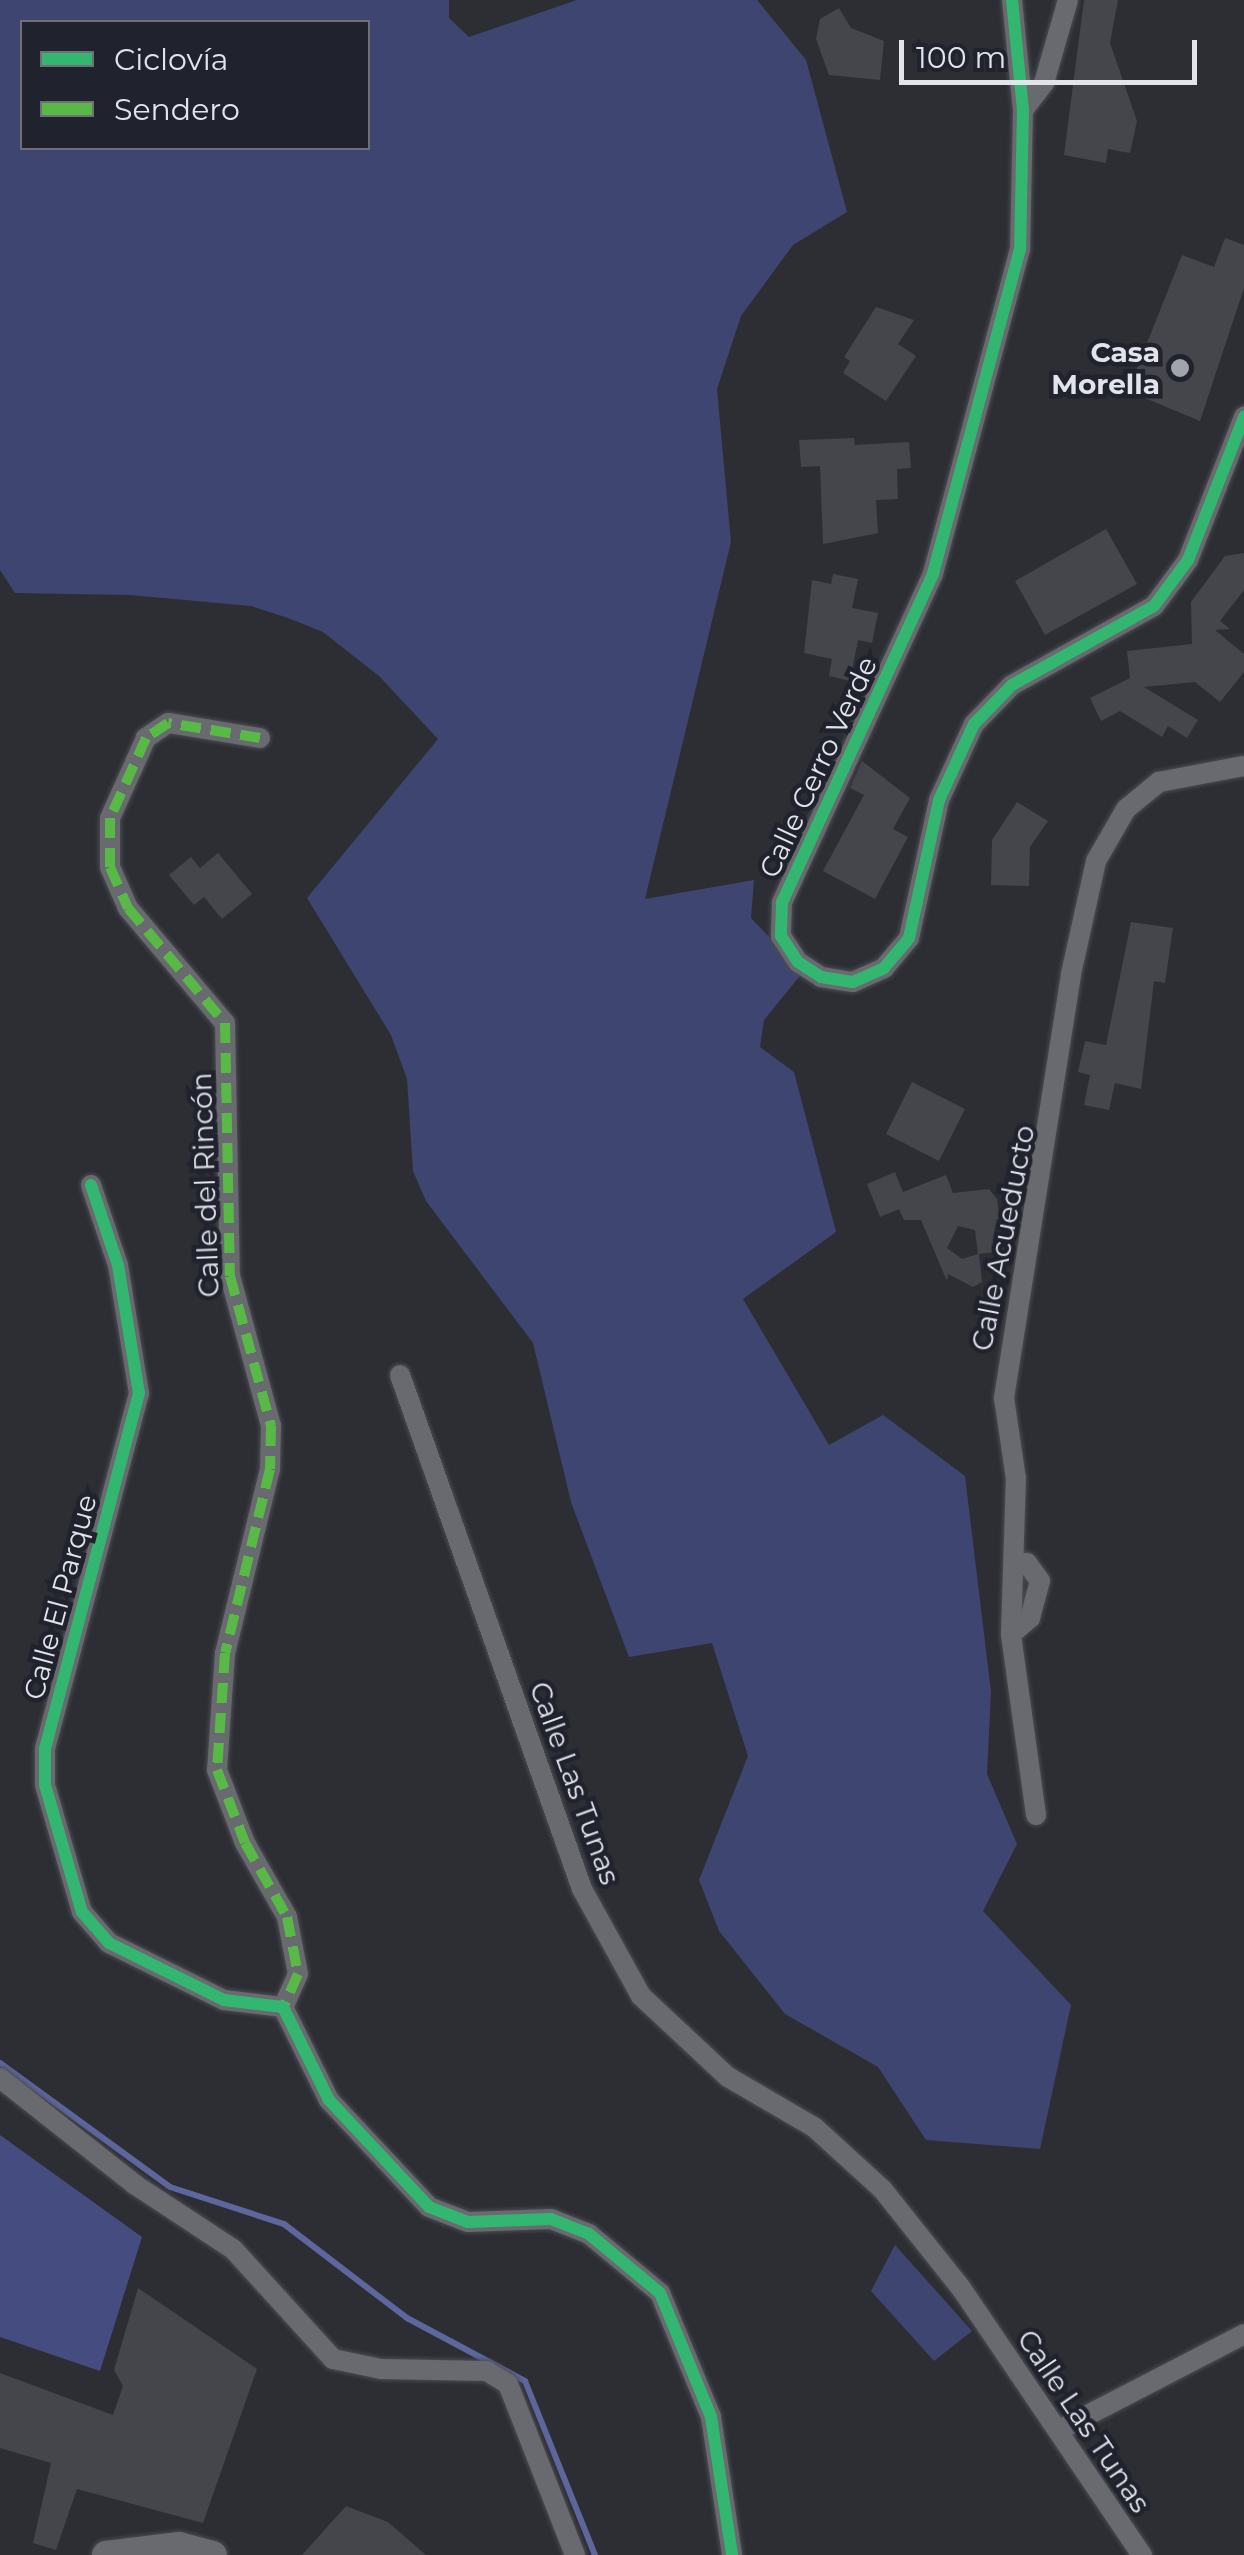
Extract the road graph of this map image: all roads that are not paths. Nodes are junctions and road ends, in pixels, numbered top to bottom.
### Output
1 (1012, 0) edge
2 (1068, 0) edge
3 (1023, 110) junction
4 (1244, 417) edge
5 (260, 738) dead end
6 (1244, 766) edge
7 (91, 1185) dead end
8 (400, 1375) dead end
9 (1036, 1815) dead end
10 (284, 2006) junction
11 (0, 2078) edge
12 (1244, 2334) edge
13 (1059, 2430) junction
14 (106, 2555) edge
15 (213, 2555) edge
16 (575, 2555) edge
17 (732, 2555) edge
18 (1142, 2555) edge

1 - 3 street, Calle Cerro Verde
2 - 3 street
3 - 4 street, Calle Cerro Verde
5 - 10 street, Calle del Rincón
6 - 9 street, Calle Acueducto
7 - 10 street, Calle El Parque
8 - 13 street, Calle Las Tunas
10 - 17 street
11 - 16 street
12 - 13 street
13 - 18 street, Calle Las Tunas
14 - 15 main road

